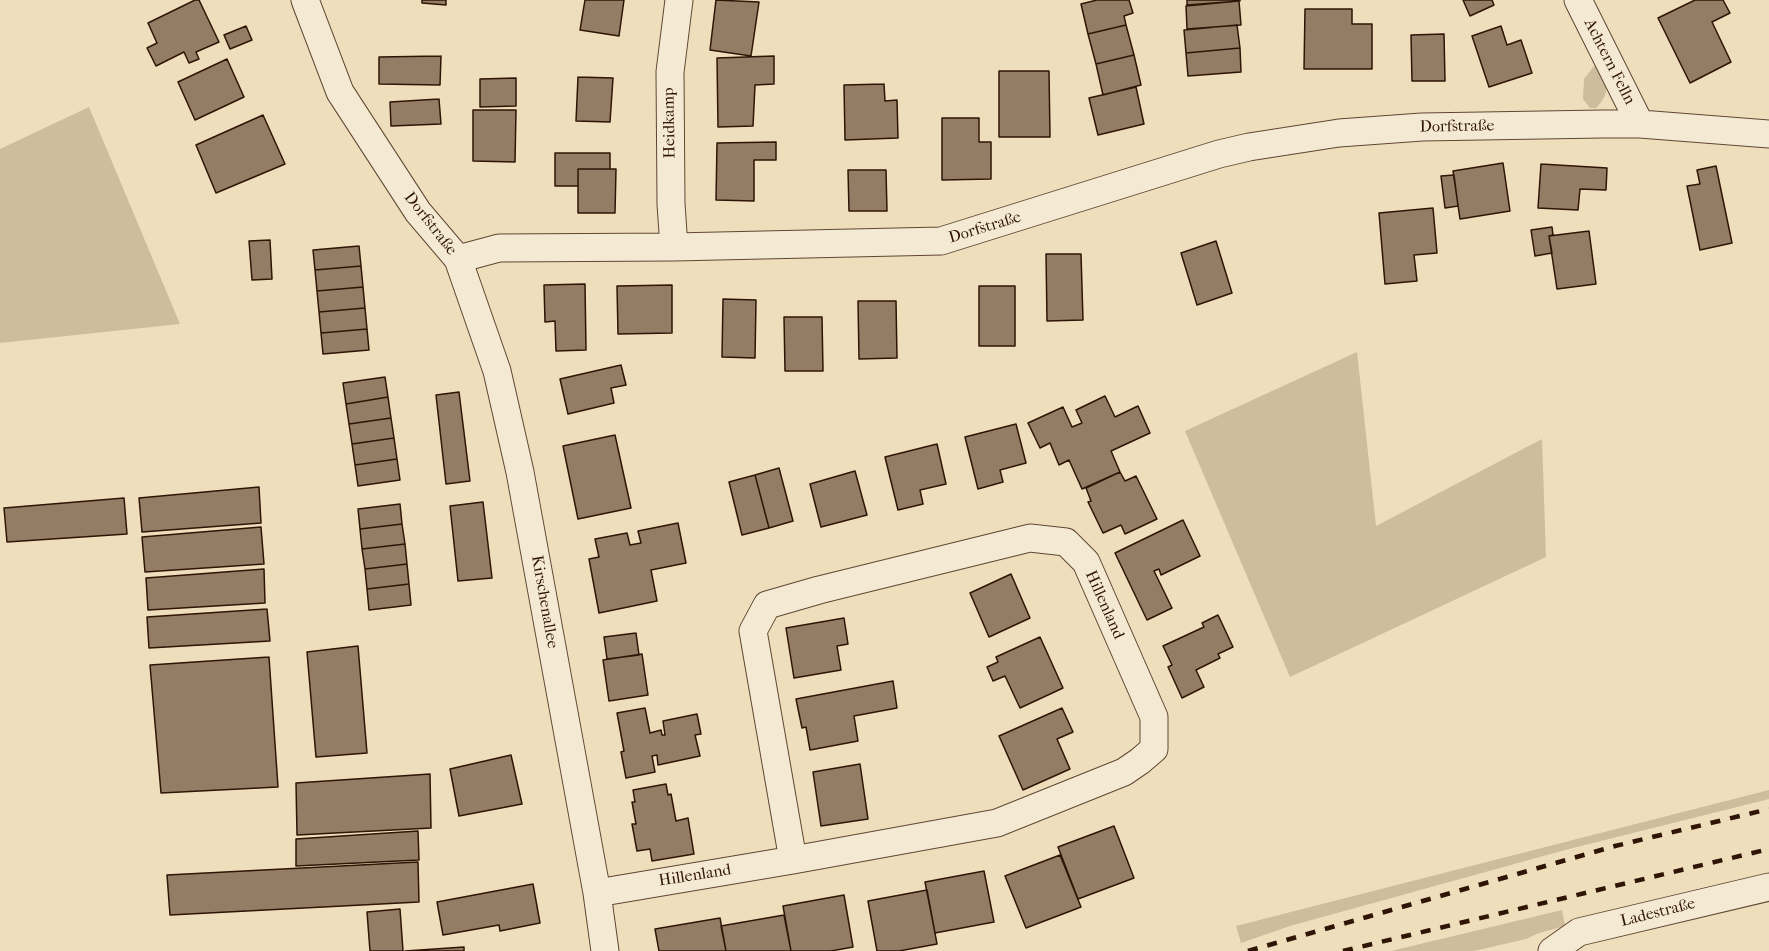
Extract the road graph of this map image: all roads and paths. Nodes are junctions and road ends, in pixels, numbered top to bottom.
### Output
1 (305, 0) edge
2 (679, 0) edge
3 (1578, 0) edge
4 (1640, 124) junction
5 (1769, 134) edge
6 (674, 247) junction
7 (458, 259) junction
8 (793, 860) junction
9 (1769, 887) edge
10 (597, 893) junction
11 (605, 951) edge
12 (1552, 951) edge

1 - 7 street, Dorfstraße
2 - 6 street, Heidkamp
3 - 4 street, Achtern Felln
4 - 5 street, Dorfstraße
4 - 6 street, Dorfstraße
6 - 7 street, Dorfstraße
7 - 10 street, Kirschenallee
8 - 8 street, Hillenland
8 - 10 street, Hillenland
9 - 12 street, Ladestraße
10 - 11 street, Kirschenallee

